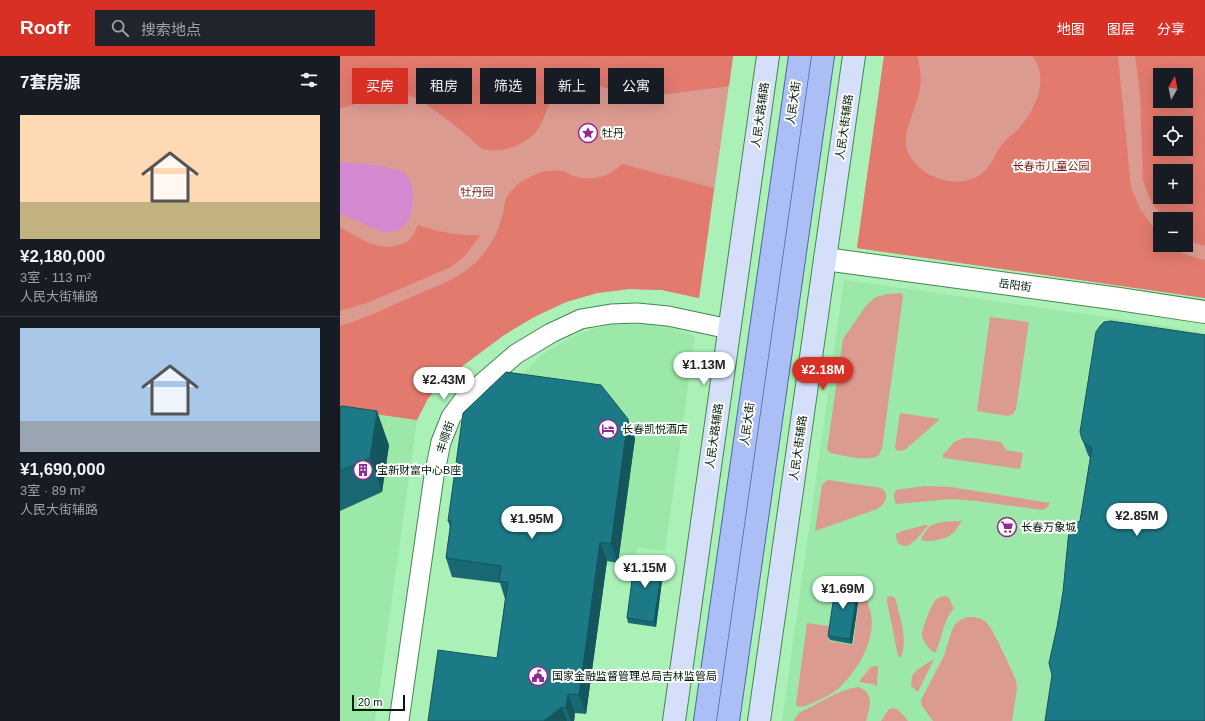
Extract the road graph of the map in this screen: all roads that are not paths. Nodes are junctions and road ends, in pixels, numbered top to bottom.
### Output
1 (768, 56) edge
2 (800, 56) edge
3 (823, 56) edge
4 (854, 56) edge
5 (825, 259) junction
6 (1205, 312) edge
7 (729, 328) junction
8 (398, 721) edge
9 (674, 721) edge
10 (705, 721) edge
11 (728, 721) edge
12 (759, 721) edge

1 - 7 main road, 人民大路辅路
2 - 10 main road, 人民大街
3 - 11 main road, 人民大街
4 - 5 main road, 人民大街辅路
5 - 6 street, 岳阳街
5 - 12 main road, 人民大街辅路
7 - 8 street, 丰顺街
7 - 9 main road, 人民大路辅路

